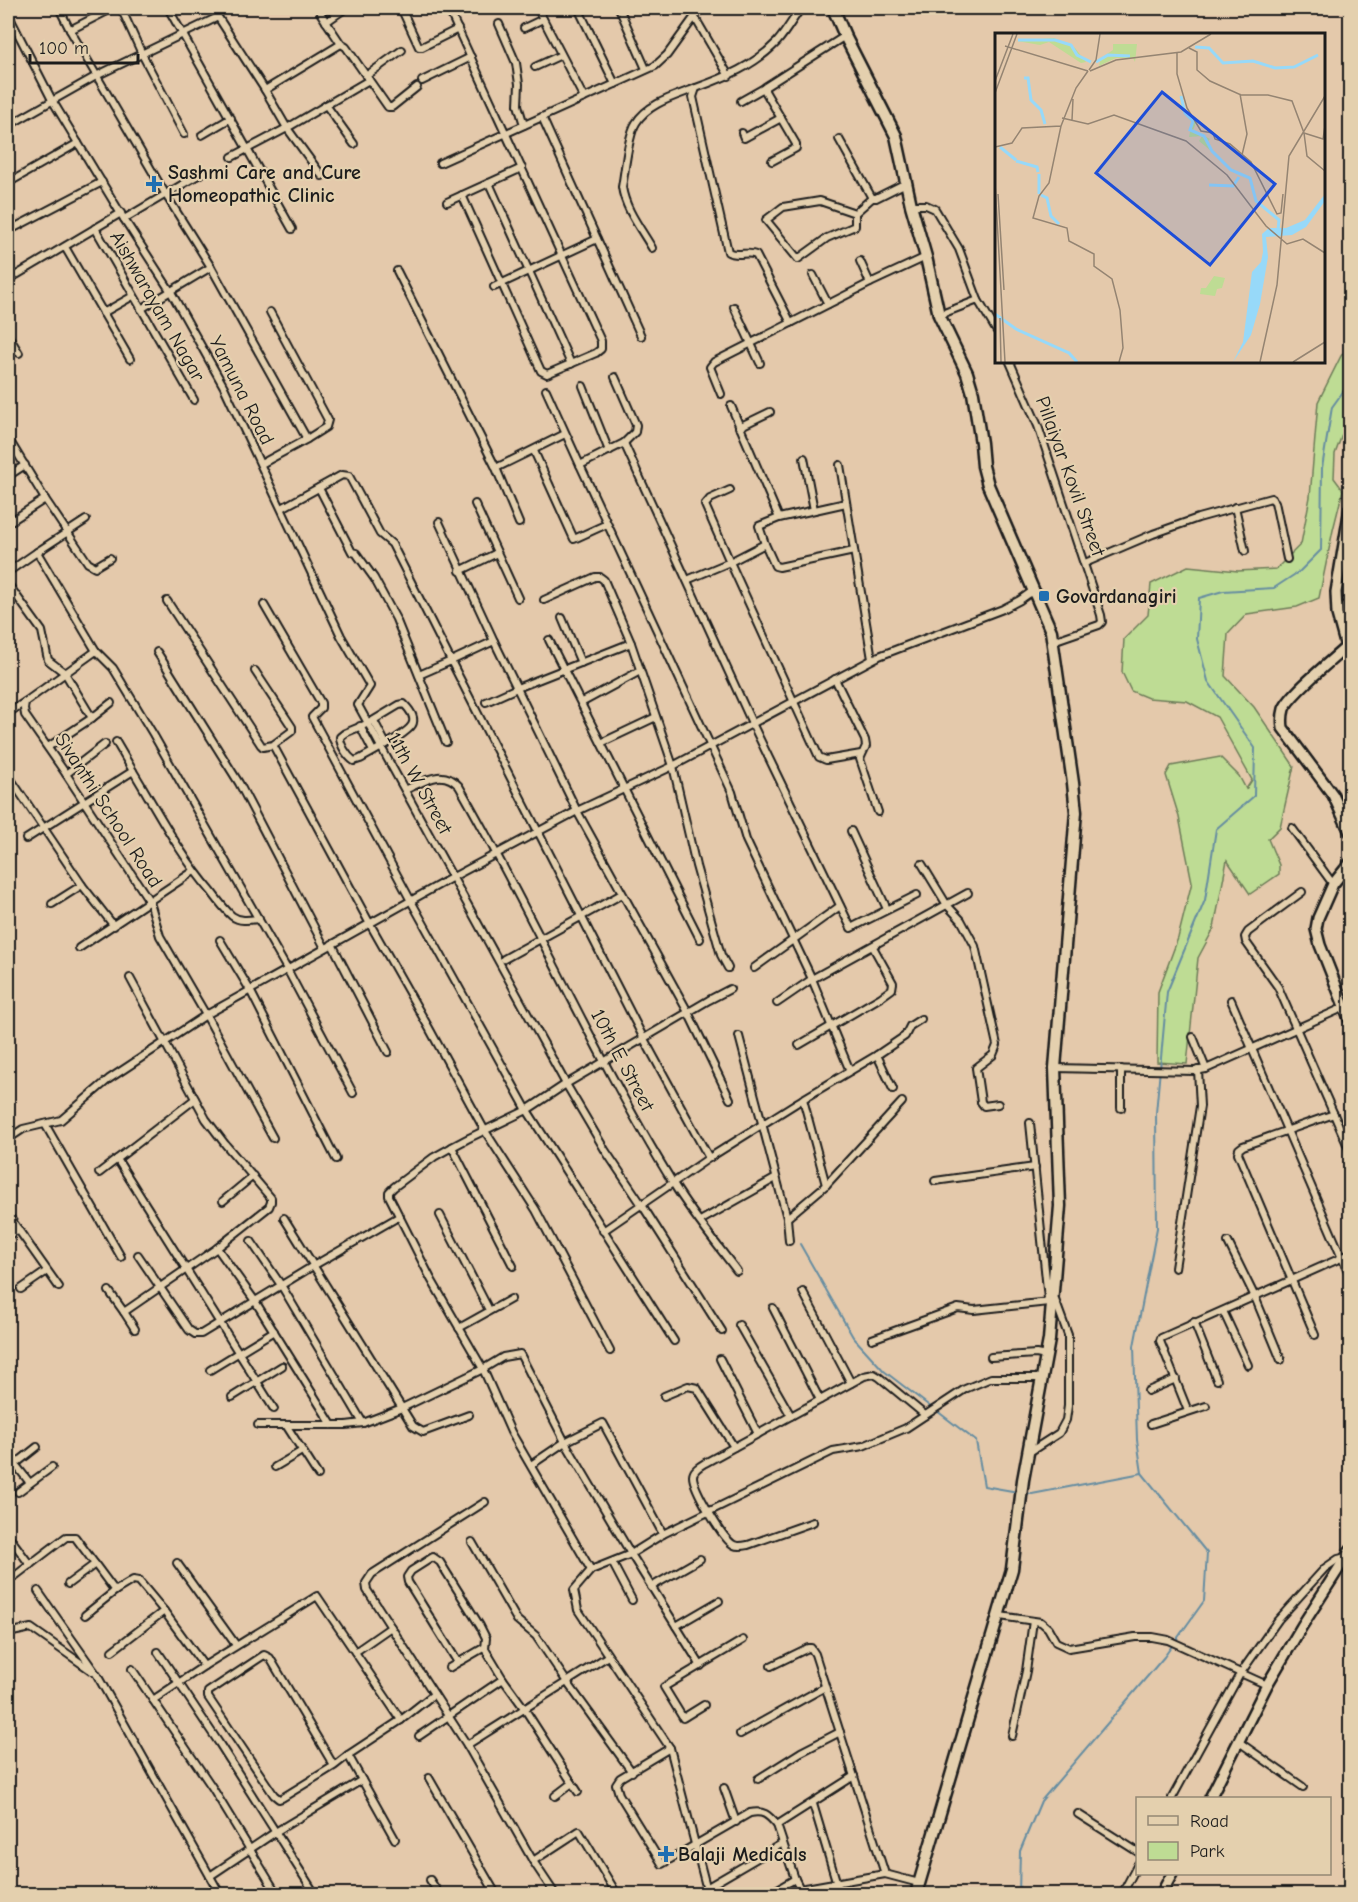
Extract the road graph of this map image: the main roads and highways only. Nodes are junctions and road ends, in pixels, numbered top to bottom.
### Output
1 (833, 8) edge
2 (916, 1894) edge

1 - 2 main road

